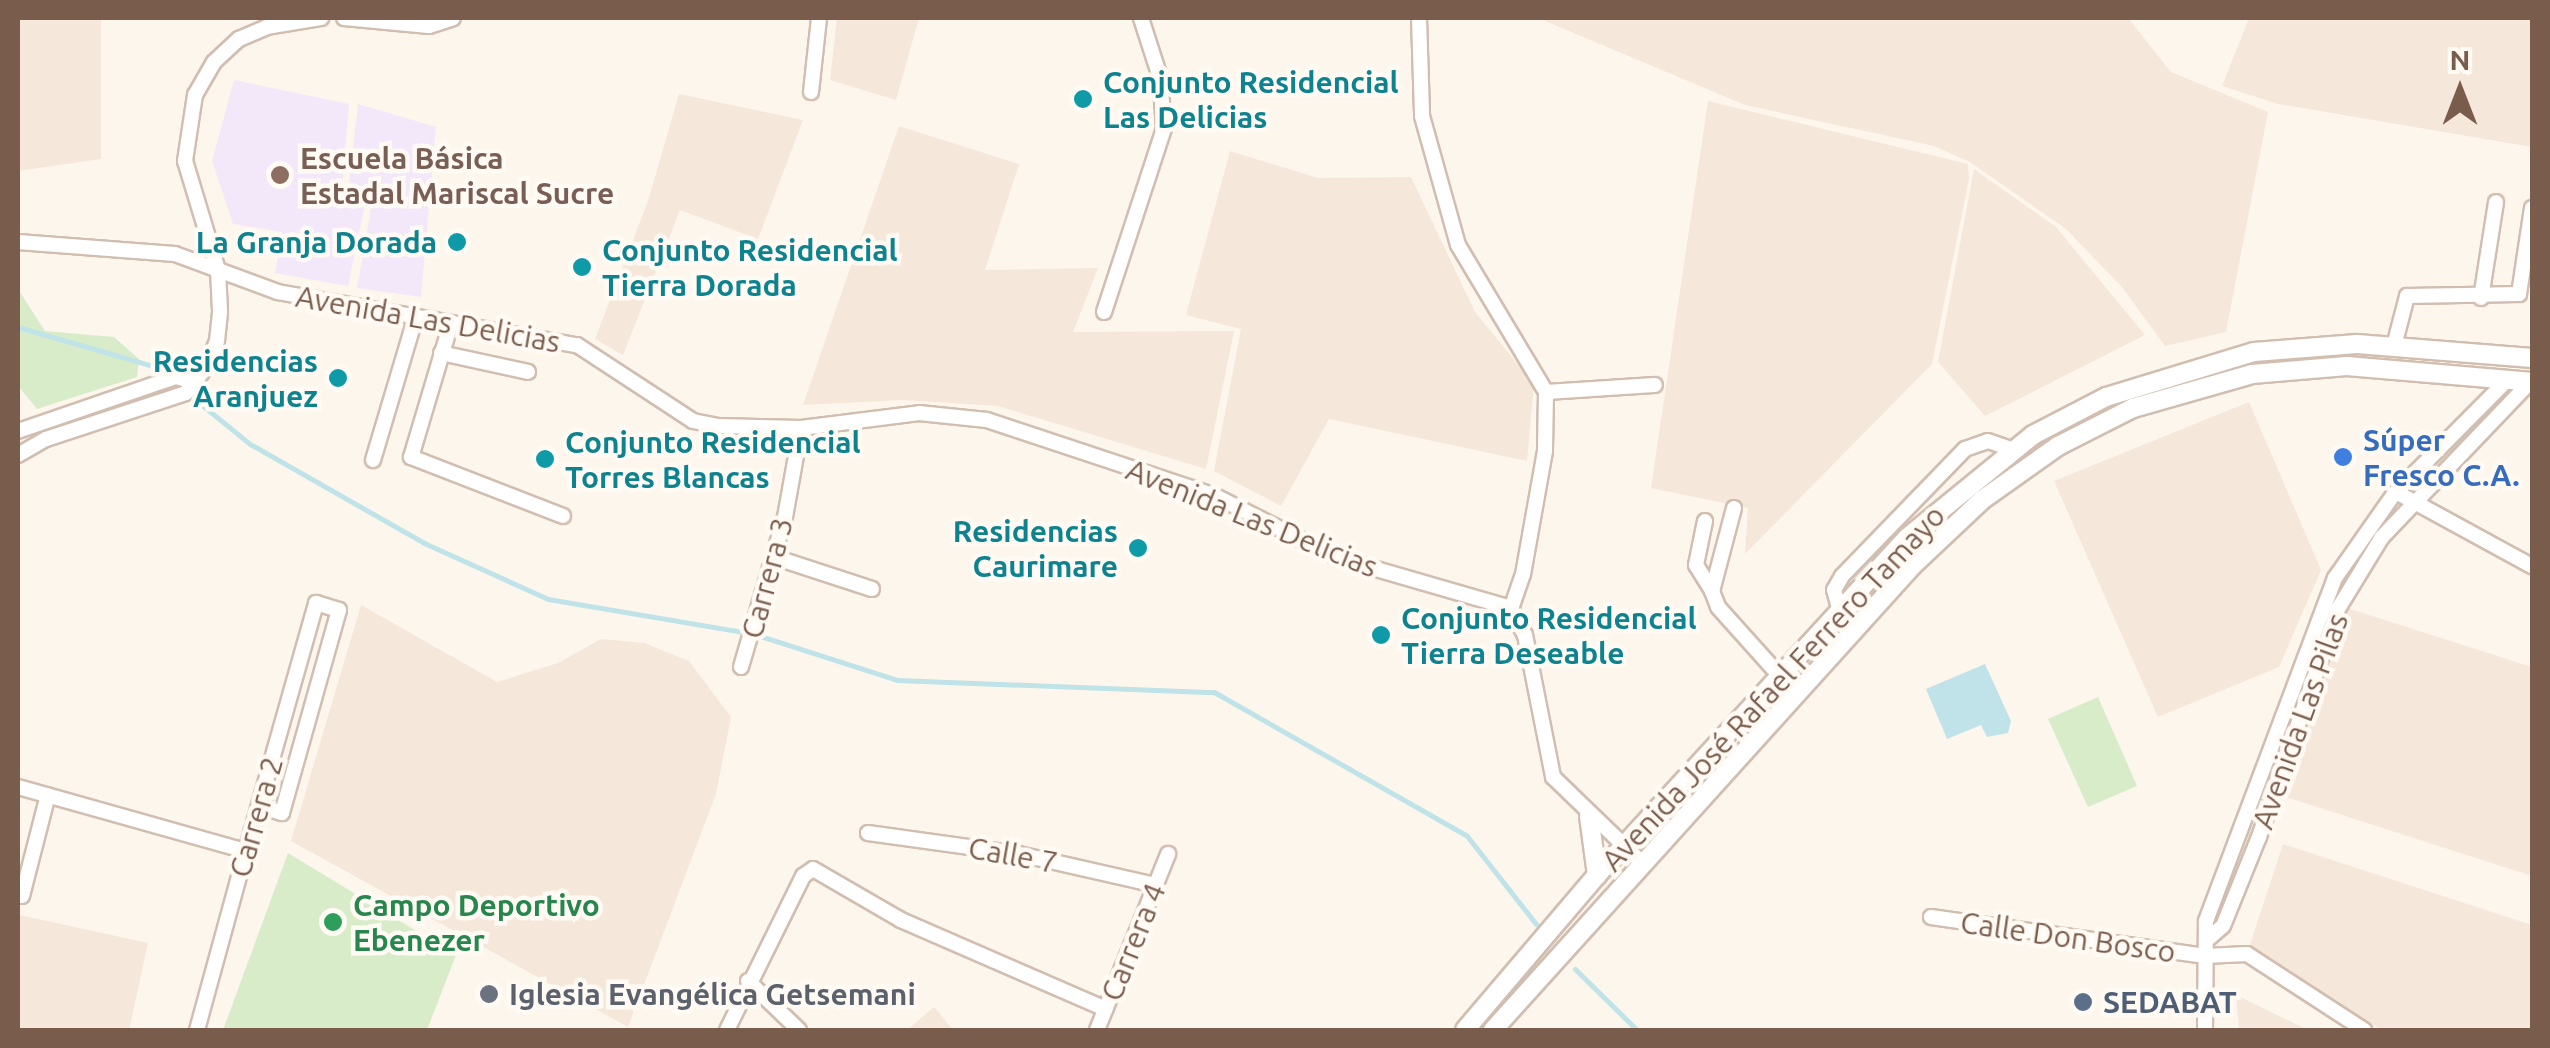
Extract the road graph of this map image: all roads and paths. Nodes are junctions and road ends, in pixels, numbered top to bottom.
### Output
1 (322, 18) edge
2 (344, 18) edge
3 (453, 18) edge
4 (819, 18) edge
5 (1140, 18) edge
6 (1419, 18) edge
7 (811, 92) dead end
8 (2496, 202) dead end
9 (2532, 208) edge
10 (18, 242) edge
11 (218, 270) junction
12 (2481, 298) junction
13 (1104, 312) dead end
14 (415, 319) junction
15 (450, 323) junction
16 (2394, 346) junction
17 (441, 354) junction
18 (2531, 356) edge
19 (528, 372) dead end
20 (2509, 378) junction
21 (190, 380) junction
22 (2532, 381) edge
23 (1655, 385) dead end
24 (1546, 392) junction
25 (801, 428) junction
26 (18, 432) edge
27 (2011, 448) junction
28 (18, 455) edge
29 (372, 460) dead end
30 (2396, 492) junction
31 (2414, 504) junction
32 (1734, 508) dead end
33 (563, 516) dead end
34 (1705, 521) dead end
35 (774, 557) junction
36 (2532, 566) edge
37 (872, 588) dead end
38 (1712, 591) junction
39 (1510, 608) junction
40 (1840, 612) junction
41 (740, 667) dead end
42 (1780, 676) junction
43 (18, 786) edge
44 (48, 794) junction
45 (259, 806) junction
46 (1589, 816) junction
47 (868, 833) dead end
48 (1623, 848) junction
49 (246, 851) junction
50 (1168, 854) dead end
51 (1640, 861) junction
52 (1598, 875) junction
53 (1156, 885) junction
54 (22, 896) dead end
55 (1930, 917) dead end
56 (2210, 938) junction
57 (2205, 956) junction
58 (748, 981) junction
59 (1106, 1009) junction
60 (198, 1030) edge
61 (726, 1030) edge
62 (798, 1030) edge
63 (1097, 1030) edge
64 (1465, 1030) edge
65 (1493, 1030) edge
66 (2205, 1030) edge
67 (2364, 1030) edge

1 - 11 street
2 - 3 street
4 - 7 street
5 - 13 street
6 - 24 street
8 - 12 street
9 - 12 street
10 - 11 street, Avenida Las Delicias
11 - 14 street, Avenida Las Delicias
11 - 21 street
12 - 16 street
14 - 15 street, Avenida Las Delicias
14 - 29 street
15 - 17 street
15 - 25 street, Avenida Las Delicias
16 - 18 street, Avenida José Rafael Ferrero Tamayo
16 - 27 street, Avenida José Rafael Ferrero Tamayo
17 - 19 street
17 - 33 street
18 - 20 street
20 - 22 street, Avenida José Rafael Ferrero Tamayo
20 - 30 street, Avenida Las Pilas
20 - 51 street, Avenida José Rafael Ferrero Tamayo
21 - 26 street
21 - 28 street
22 - 31 street, Avenida Las Pilas
23 - 24 street
24 - 39 street
25 - 35 street, Carrera 3
25 - 39 street, Avenida Las Delicias
27 - 40 street, Avenida José Rafael Ferrero Tamayo
27 - 40 street
30 - 31 street
30 - 56 street, Avenida Las Pilas
31 - 36 street
31 - 56 street, Avenida Las Pilas
32 - 38 street
34 - 38 street
35 - 37 street
35 - 41 street, Carrera 3
38 - 42 street
39 - 46 street
40 - 42 street, Avenida José Rafael Ferrero Tamayo
42 - 48 street, Avenida José Rafael Ferrero Tamayo
43 - 44 street
44 - 49 street
44 - 54 street
45 - 45 street, Carrera 2
45 - 49 street, Carrera 2
46 - 48 street
46 - 52 street
47 - 53 street, Calle 7
48 - 51 street
48 - 52 street, Avenida José Rafael Ferrero Tamayo
49 - 60 street, Carrera 2
50 - 53 street, Carrera 4
51 - 65 street, Avenida José Rafael Ferrero Tamayo
52 - 64 street, Avenida José Rafael Ferrero Tamayo
53 - 59 street, Carrera 4
55 - 57 street, Calle Don Bosco
56 - 57 street, Avenida Las Pilas
57 - 66 street, Avenida Las Pilas
57 - 67 street, Calle Don Bosco
58 - 59 street
58 - 61 street
58 - 62 street
59 - 63 street, Carrera 4

